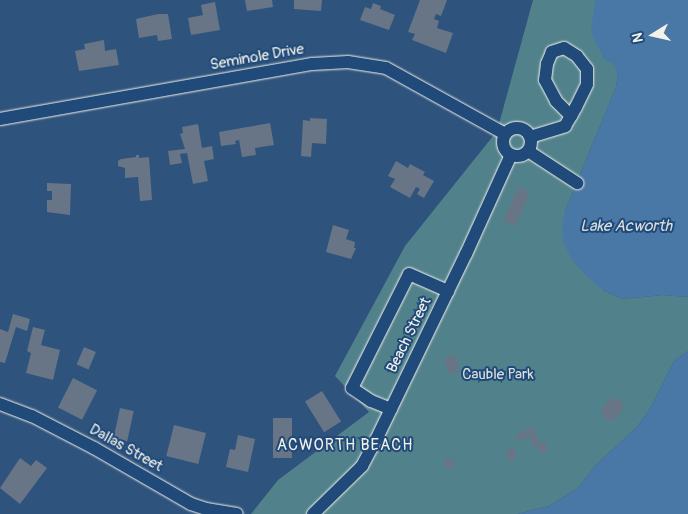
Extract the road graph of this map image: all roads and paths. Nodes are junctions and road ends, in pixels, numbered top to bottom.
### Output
1 (570, 116) junction
2 (0, 119) edge
3 (505, 134) junction
4 (530, 137) junction
5 (528, 151) junction
6 (511, 155) junction
7 (576, 183) dead end
8 (448, 292) junction
9 (0, 404) edge
10 (391, 409) junction
11 (237, 514) edge
12 (313, 514) edge

1 - 1 street
1 - 4 street
2 - 3 street, Seminole Drive
3 - 4 street
3 - 6 street
4 - 5 street
5 - 6 street
5 - 7 street
6 - 8 street, Beach Street
8 - 10 street, Beach Street
8 - 10 street
9 - 11 street, Dallas Street
10 - 12 street, Beach Street

